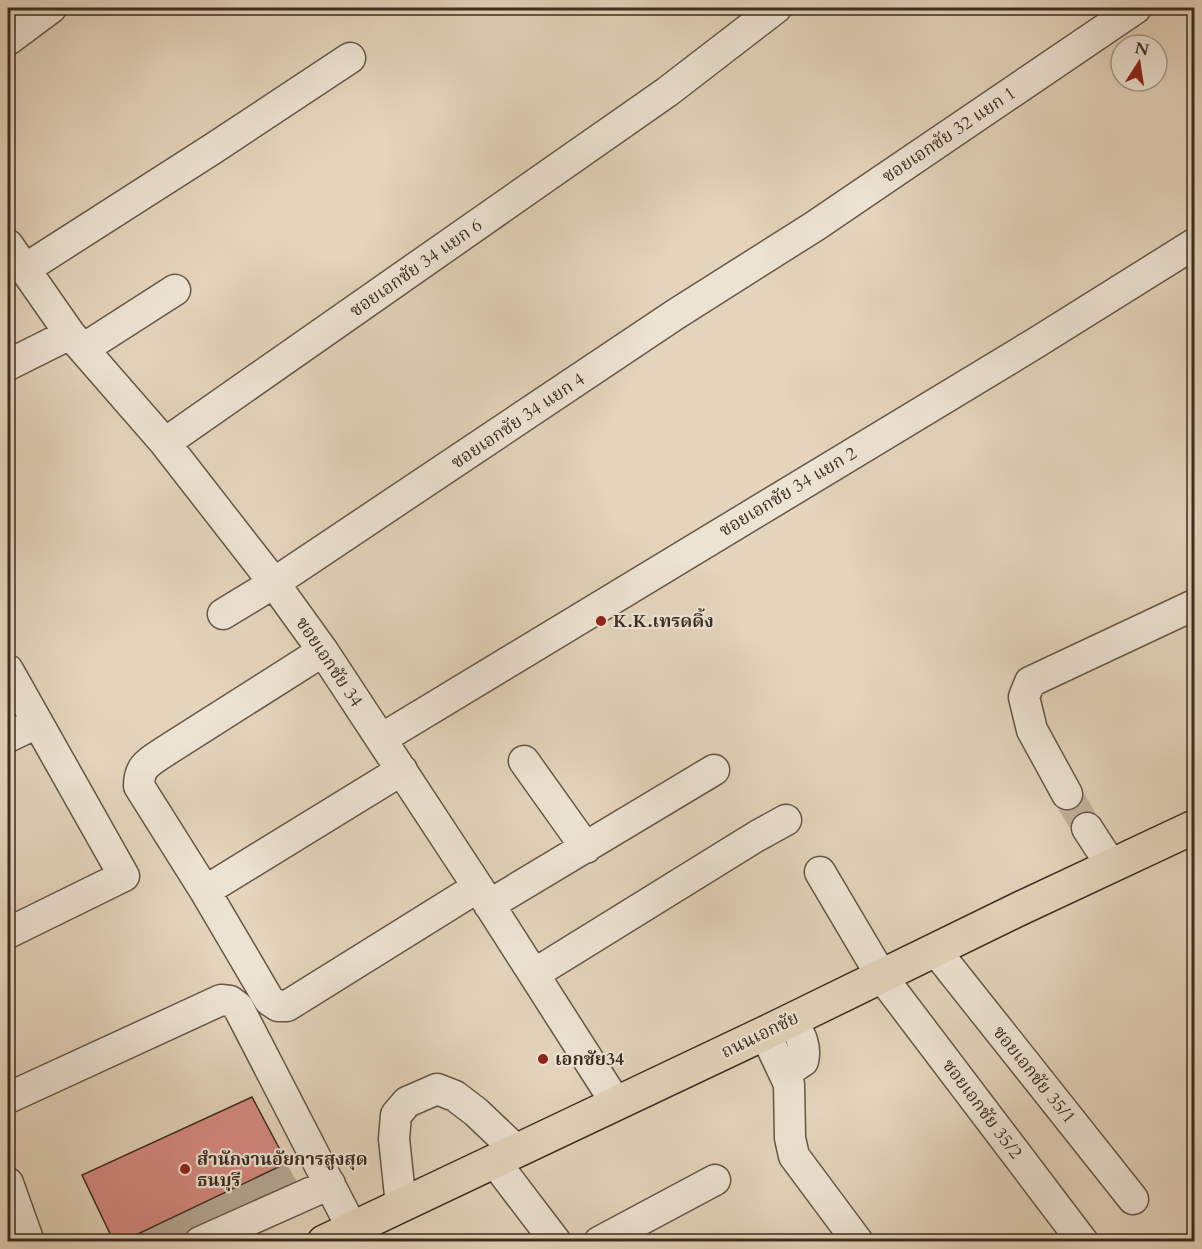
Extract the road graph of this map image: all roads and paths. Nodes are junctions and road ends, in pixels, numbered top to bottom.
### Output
1 (51, 8) edge
2 (776, 8) edge
3 (1136, 8) edge
4 (8, 40) edge
5 (350, 58) dead end
6 (1194, 244) edge
7 (8, 245) edge
8 (762, 260) joint
9 (25, 269) junction
10 (175, 290) dead end
11 (77, 341) junction
12 (8, 365) edge
13 (165, 443) junction
14 (274, 584) junction
15 (1194, 605) edge
16 (223, 614) dead end
17 (323, 651) junction
18 (8, 670) edge
19 (37, 723) junction
20 (8, 737) edge
21 (381, 739) junction
22 (524, 761) dead end
23 (402, 770) junction
24 (714, 770) dead end
25 (1067, 794) tunnel mouth
26 (786, 820) dead end
27 (1087, 828) tunnel mouth
28 (1192, 833) edge
29 (586, 848) junction
30 (1111, 865) junction
31 (819, 872) dead end
32 (205, 891) junction
33 (484, 896) junction
34 (8, 933) edge
35 (936, 951) junction
36 (534, 974) junction
37 (882, 976) junction
38 (778, 1026) junction
39 (8, 1098) edge
40 (616, 1103) junction
41 (506, 1156) junction
42 (715, 1180) dead end
43 (8, 1183) edge
44 (330, 1184) junction
45 (1133, 1199) dead end
46 (401, 1205) junction
47 (338, 1235) edge
48 (29, 1242) edge
49 (200, 1242) edge
50 (556, 1242) edge
51 (599, 1242) edge
52 (858, 1242) edge
53 (1083, 1242) edge

1 - 4 street
2 - 13 street, ซอยเอกชัย 34 แยก 6
3 - 8 street, ซอยเอกชัย 32 แยก 1
5 - 9 street
6 - 21 street, ซอยเอกชัย 34 แยก 2
7 - 9 street, ซอยเอกชัย 34
8 - 14 street, ซอยเอกชัย 34 แยก 4
9 - 11 street, ซอยเอกชัย 34
10 - 11 street
11 - 12 street
11 - 13 street, ซอยเอกชัย 34
13 - 14 street, ซอยเอกชัย 34
14 - 16 street, ซอยเอกชัย 34 แยก 4
14 - 17 street, ซอยเอกชัย 34
15 - 25 street
17 - 21 street, ซอยเอกชัย 34
17 - 32 street
18 - 19 street
19 - 20 street
19 - 34 street
21 - 23 street, ซอยเอกชัย 34
22 - 29 street
23 - 32 street
23 - 33 street, ซอยเอกชัย 34
24 - 29 street
26 - 36 street
27 - 30 street
28 - 30 main road, ถนนเอกชัย
29 - 33 street
30 - 35 main road, ถนนเอกชัย
31 - 37 street, ซอยเอกชัย 35/2
32 - 33 street
33 - 36 street, ซอยเอกชัย 34
35 - 37 main road, ถนนเอกชัย
35 - 45 street, ซอยเอกชัย 35/1
36 - 40 street, ซอยเอกชัย 34
37 - 38 main road, ถนนเอกชัย
37 - 53 street, ซอยเอกชัย 35/2
38 - 40 main road, ถนนเอกชัย
38 - 52 street
39 - 44 street
40 - 41 main road, ถนนเอกชัย
41 - 46 main road, ถนนเอกชัย
41 - 46 street
41 - 50 street
42 - 51 street
43 - 48 street
44 - 47 street
44 - 49 street
46 - 47 main road, ถนนเอกชัย

